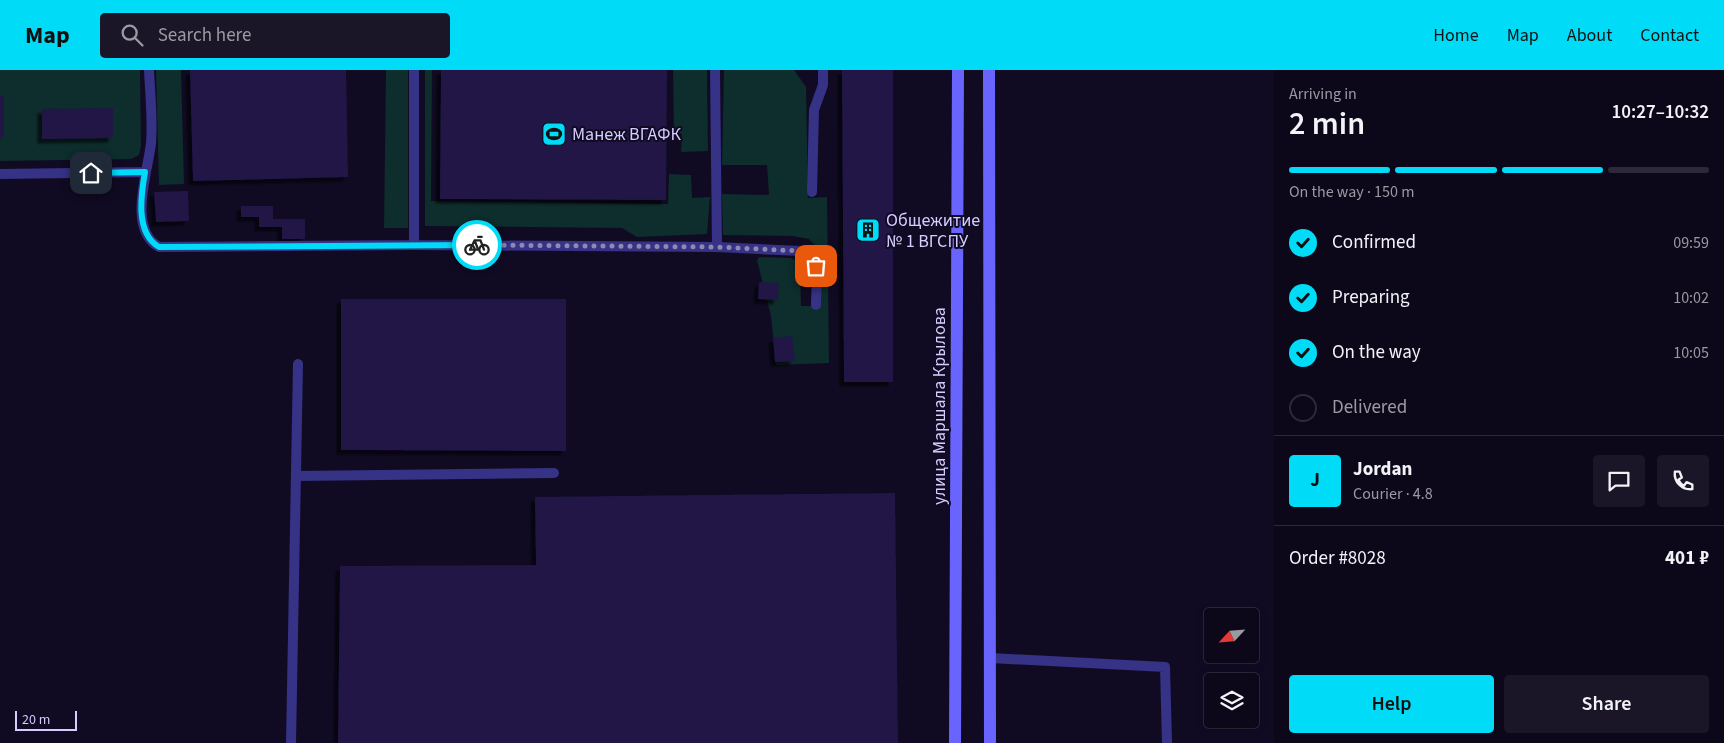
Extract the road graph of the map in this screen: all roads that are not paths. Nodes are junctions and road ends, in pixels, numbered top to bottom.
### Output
1 (149, 70) edge
2 (414, 70) edge
3 (715, 70) edge
4 (823, 70) edge
5 (958, 70) edge
6 (989, 70) edge
7 (145, 172) junction
8 (0, 174) edge
9 (812, 192) dead end
10 (414, 245) junction
11 (717, 247) junction
12 (816, 305) dead end
13 (298, 364) dead end
14 (554, 473) dead end
15 (296, 476) junction
16 (990, 658) junction
17 (291, 743) edge
18 (955, 743) edge
19 (990, 743) edge
20 (1167, 743) edge

1 - 7 lane
2 - 10 lane
3 - 11 lane
4 - 9 lane
5 - 18 main road, улица Маршала Крылова
6 - 16 main road
7 - 8 lane
7 - 10 lane
10 - 11 lane
11 - 12 lane
13 - 15 lane
14 - 15 lane
15 - 17 lane
16 - 19 main road
16 - 20 lane

